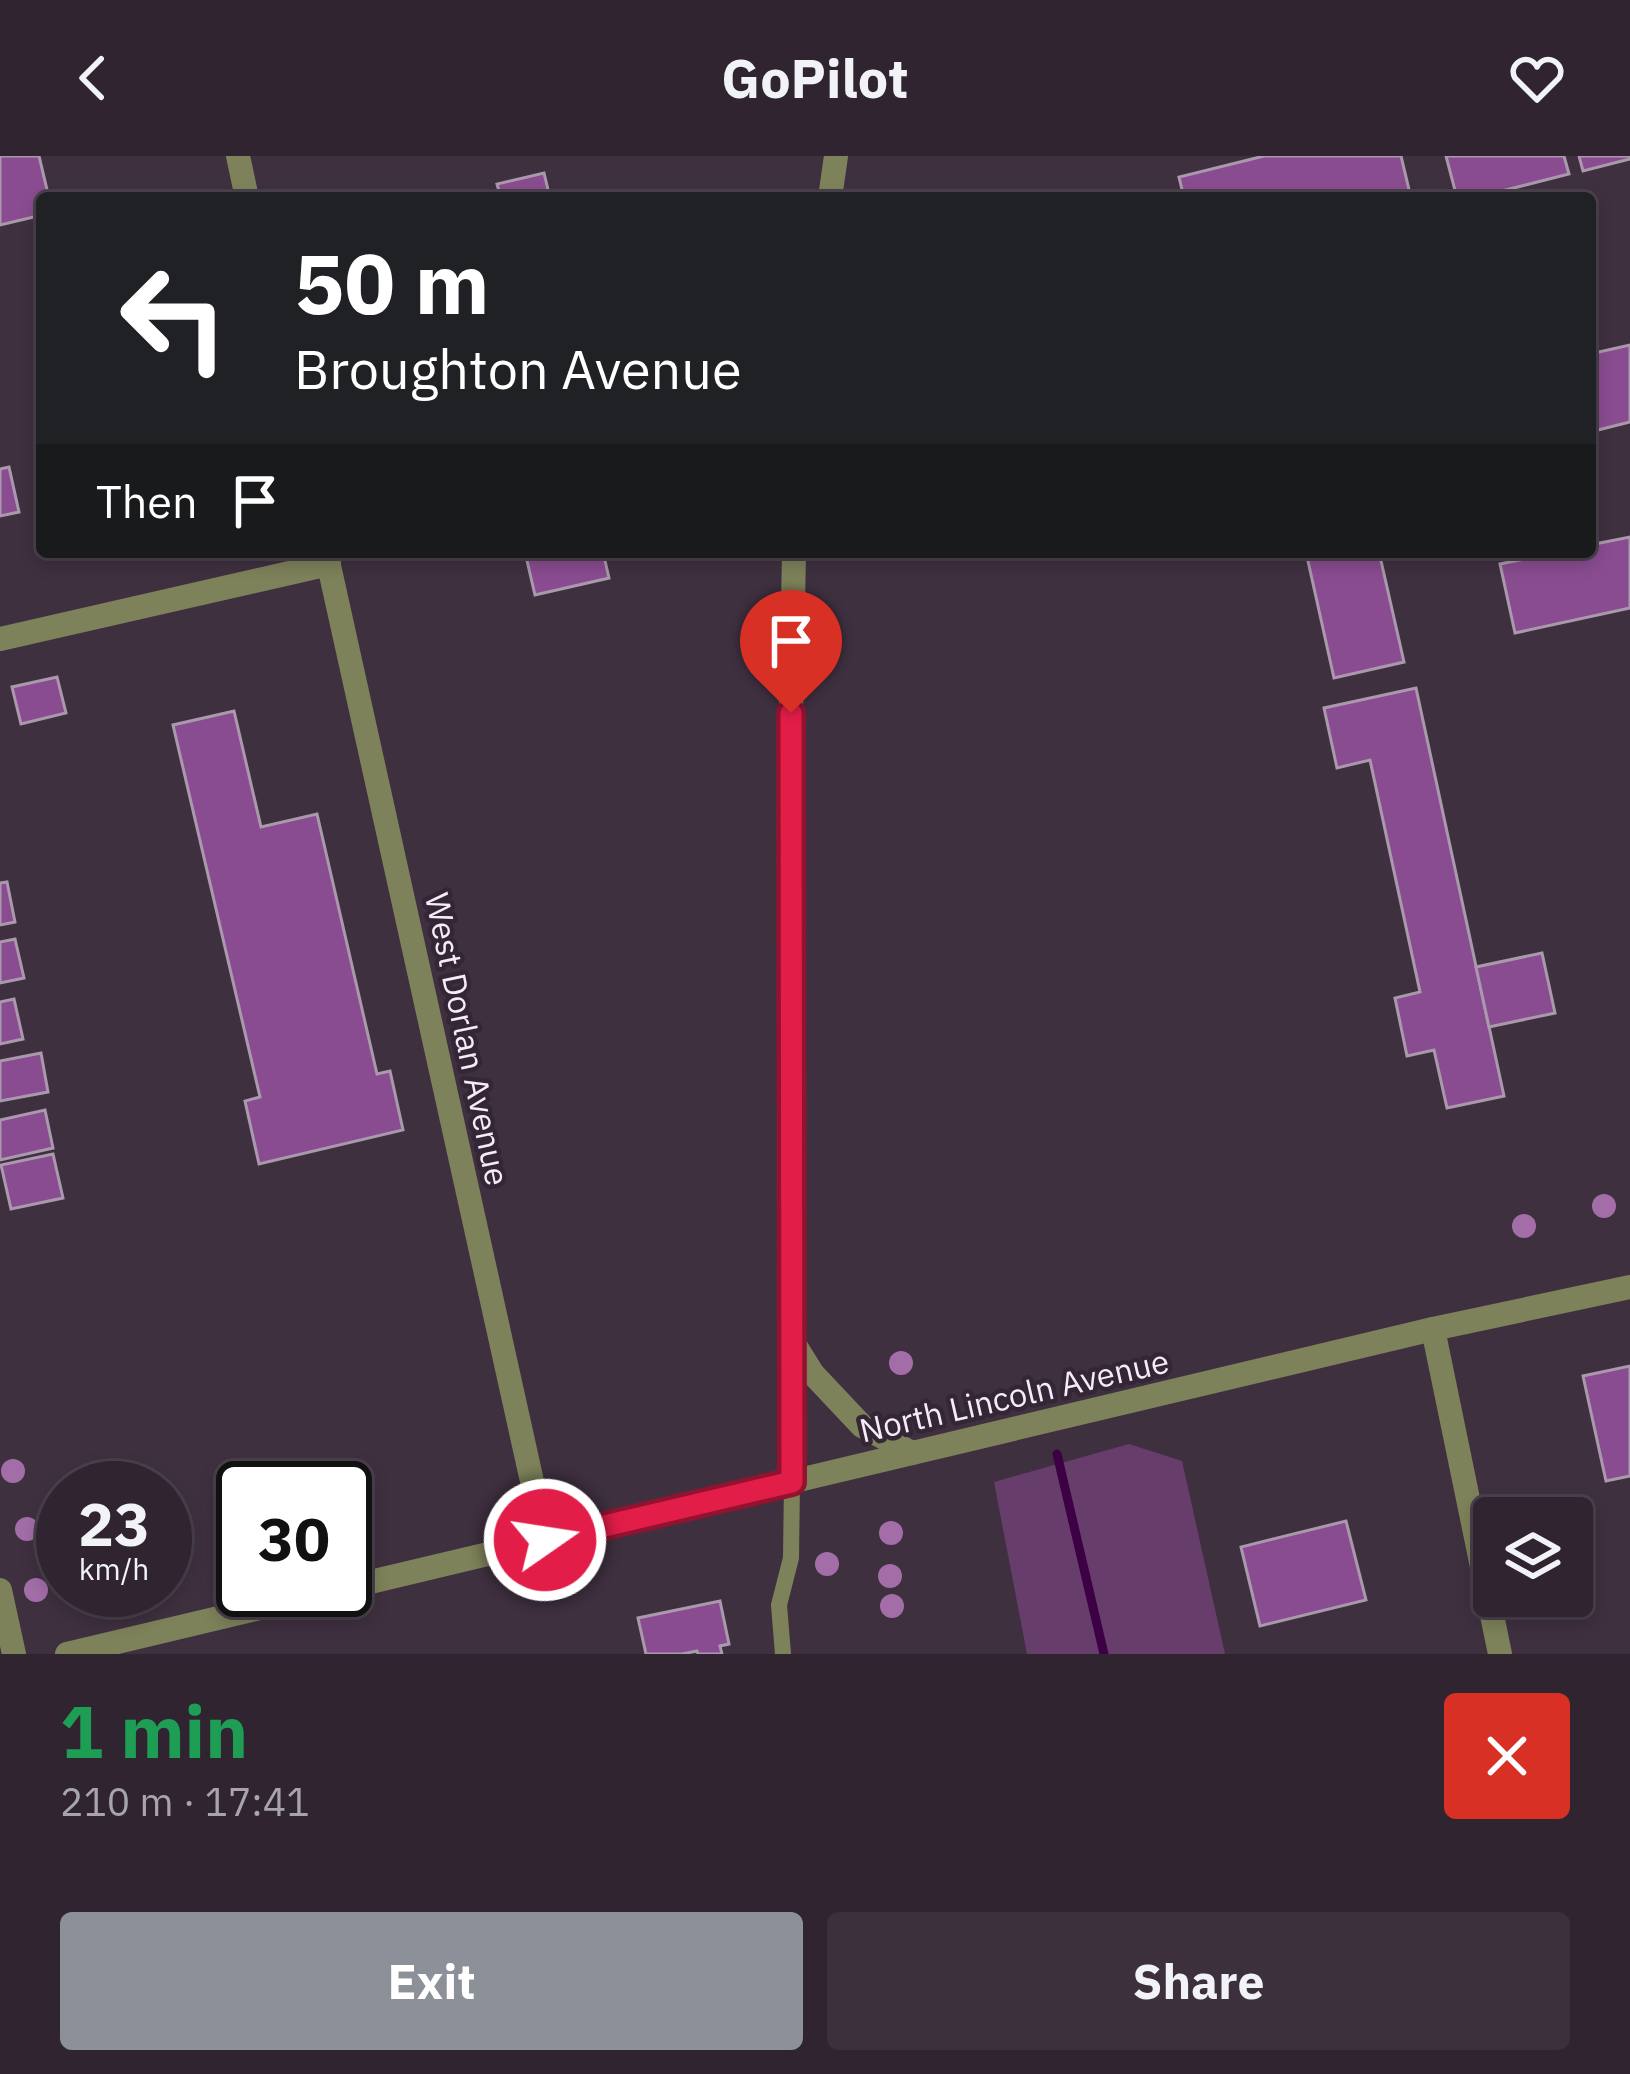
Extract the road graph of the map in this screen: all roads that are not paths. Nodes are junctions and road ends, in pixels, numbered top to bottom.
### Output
1 (238, 156) edge
2 (836, 156) edge
3 (246, 192) edge
4 (831, 192) edge
5 (328, 558) edge
6 (794, 558) edge
7 (0, 639) edge
8 (1630, 1287) edge
9 (1433, 1329) junction
10 (792, 1340) junction
11 (912, 1453) junction
12 (792, 1482) junction
13 (545, 1540) junction
14 (372, 1582) edge
15 (0, 1590) edge
16 (223, 1617) edge
17 (14, 1654) edge
18 (68, 1654) edge
19 (783, 1654) edge
20 (1500, 1654) edge

1 - 3 street
2 - 4 street
5 - 7 street
5 - 13 street, West Dorlan Avenue
6 - 10 street
8 - 9 street, North Lincoln Avenue
9 - 11 street, North Lincoln Avenue
9 - 20 street
10 - 11 street
10 - 12 street
11 - 12 street, North Lincoln Avenue
12 - 13 street, North Lincoln Avenue
12 - 19 lane
13 - 14 street, North Lincoln Avenue
15 - 17 street
16 - 18 street

